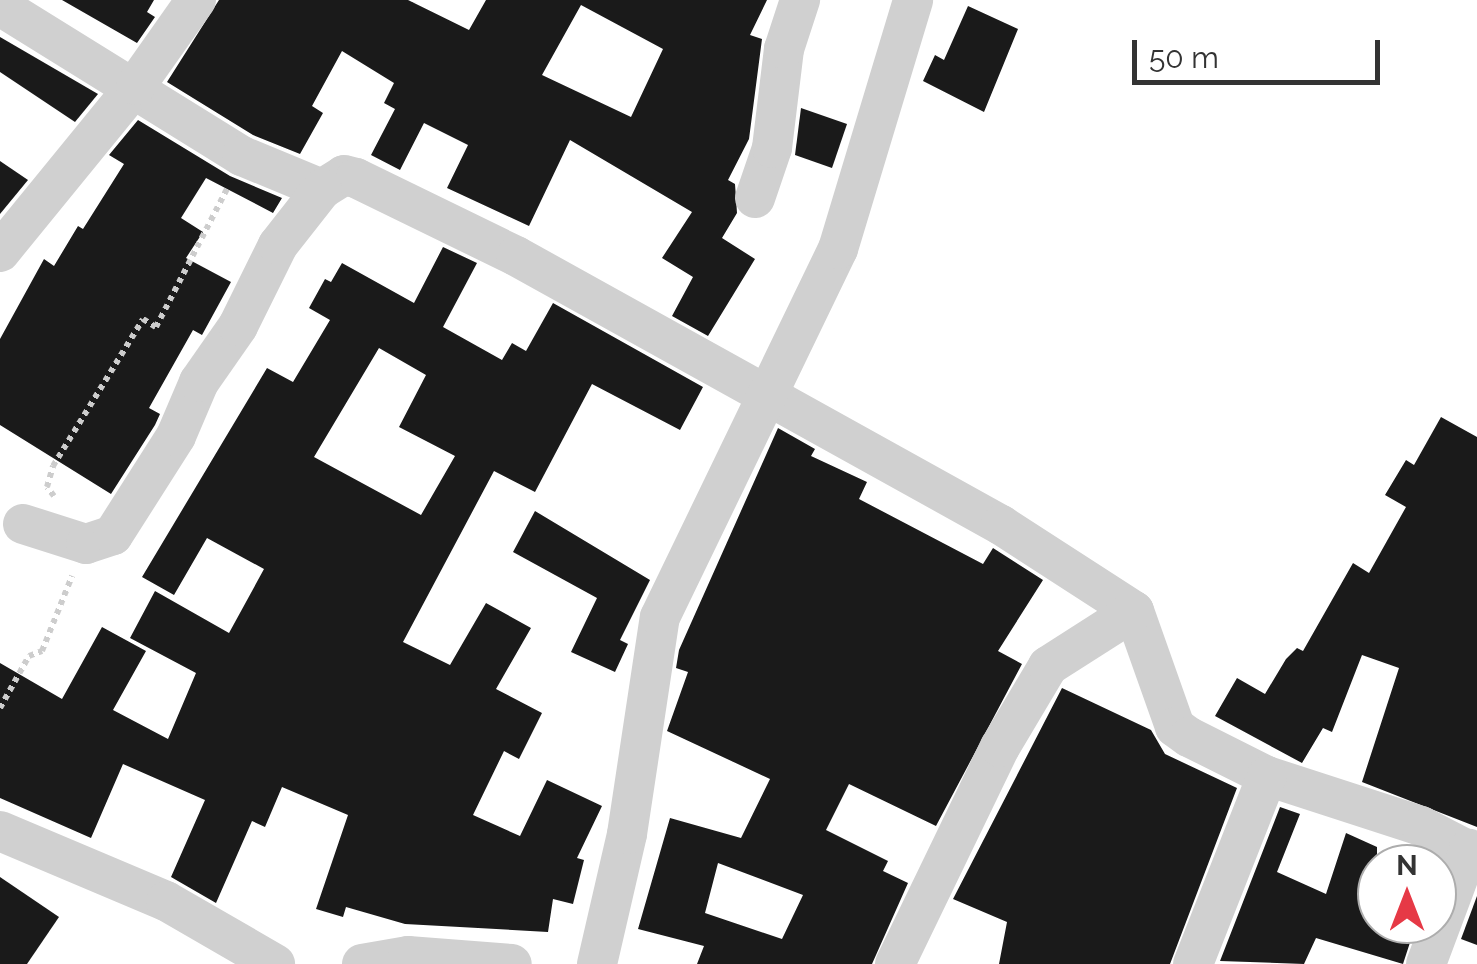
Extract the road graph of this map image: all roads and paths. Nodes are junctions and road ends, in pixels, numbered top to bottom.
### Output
1 (196, 0) edge
2 (800, 0) edge
3 (913, 0) edge
4 (0, 6) edge
5 (136, 86) junction
6 (242, 156) junction
7 (322, 189) junction
8 (755, 198) dead end
9 (0, 252) edge
10 (770, 395) junction
11 (22, 524) dead end
12 (86, 544) junction
13 (1134, 611) junction
14 (0, 708) edge
15 (1268, 776) junction
16 (0, 830) edge
17 (1473, 852) edge
18 (275, 964) edge
19 (362, 964) edge
20 (512, 964) edge
21 (597, 964) edge
22 (895, 964) edge
23 (1193, 964) edge
24 (1426, 964) edge

1 - 5 street
2 - 8 street
3 - 10 street
4 - 5 street
5 - 6 street
5 - 9 street
6 - 7 street
6 - 12 path
7 - 10 street
7 - 12 street
10 - 13 street
10 - 21 street
11 - 12 street
12 - 14 path
13 - 15 street
13 - 22 street
15 - 17 street
15 - 23 street
16 - 18 street
17 - 24 street
19 - 20 street

